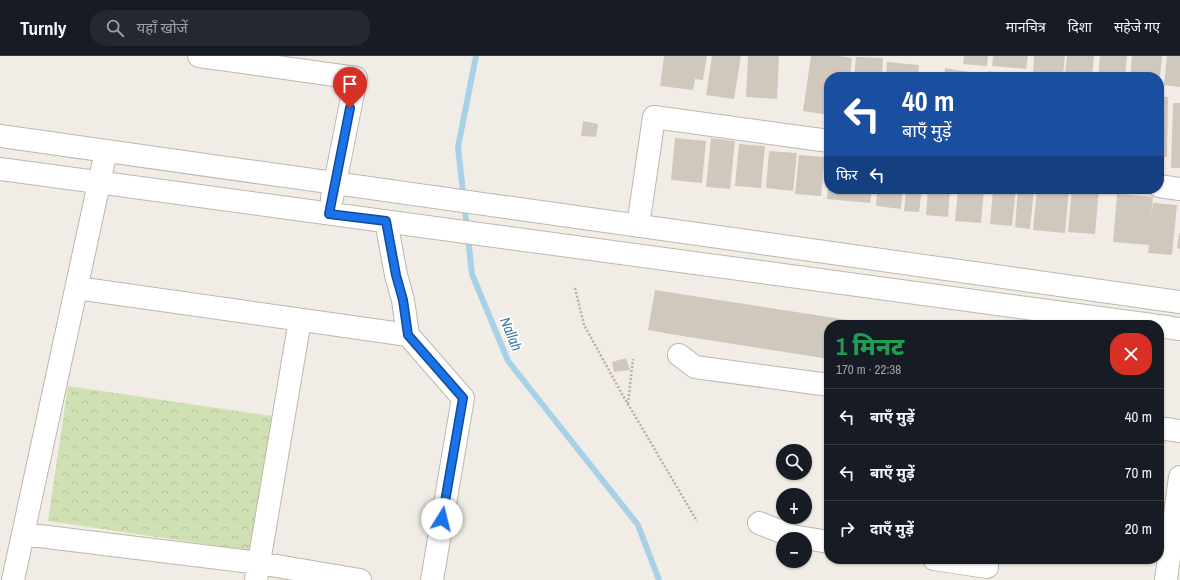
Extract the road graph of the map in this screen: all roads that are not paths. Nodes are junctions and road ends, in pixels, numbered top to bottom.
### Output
1 (199, 56) edge
2 (0, 136) edge
3 (824, 140) edge
4 (106, 151) junction
5 (0, 169) edge
6 (100, 183) junction
7 (335, 184) junction
8 (1164, 187) edge
9 (1180, 189) edge
10 (329, 214) junction
11 (394, 223) junction
12 (638, 226) junction
13 (76, 288) junction
14 (1180, 302) edge
15 (300, 320) junction
16 (1115, 320) edge
17 (1164, 327) edge
18 (1180, 329) edge
19 (408, 335) junction
20 (679, 355) dead end
21 (824, 384) edge
22 (1164, 429) edge
23 (1180, 431) edge
24 (1180, 477) edge
25 (759, 523) dead end
26 (23, 534) junction
27 (824, 541) edge
28 (960, 564) edge
29 (986, 569) edge
30 (1172, 570) edge
31 (258, 571) edge
32 (13, 580) edge
33 (360, 580) edge
34 (432, 580) edge

1 - 7 street
2 - 4 street
3 - 12 street
4 - 6 street
4 - 7 street
5 - 6 street
6 - 10 street
6 - 13 street
7 - 10 street
7 - 12 street
8 - 9 street
10 - 11 street
11 - 16 street
11 - 19 street
12 - 14 street
13 - 15 street
13 - 26 street
15 - 19 street
15 - 31 street
17 - 18 street
19 - 34 street
20 - 21 street
22 - 23 street
24 - 30 street
25 - 27 street
26 - 31 street
26 - 32 street
28 - 29 street
31 - 33 street

